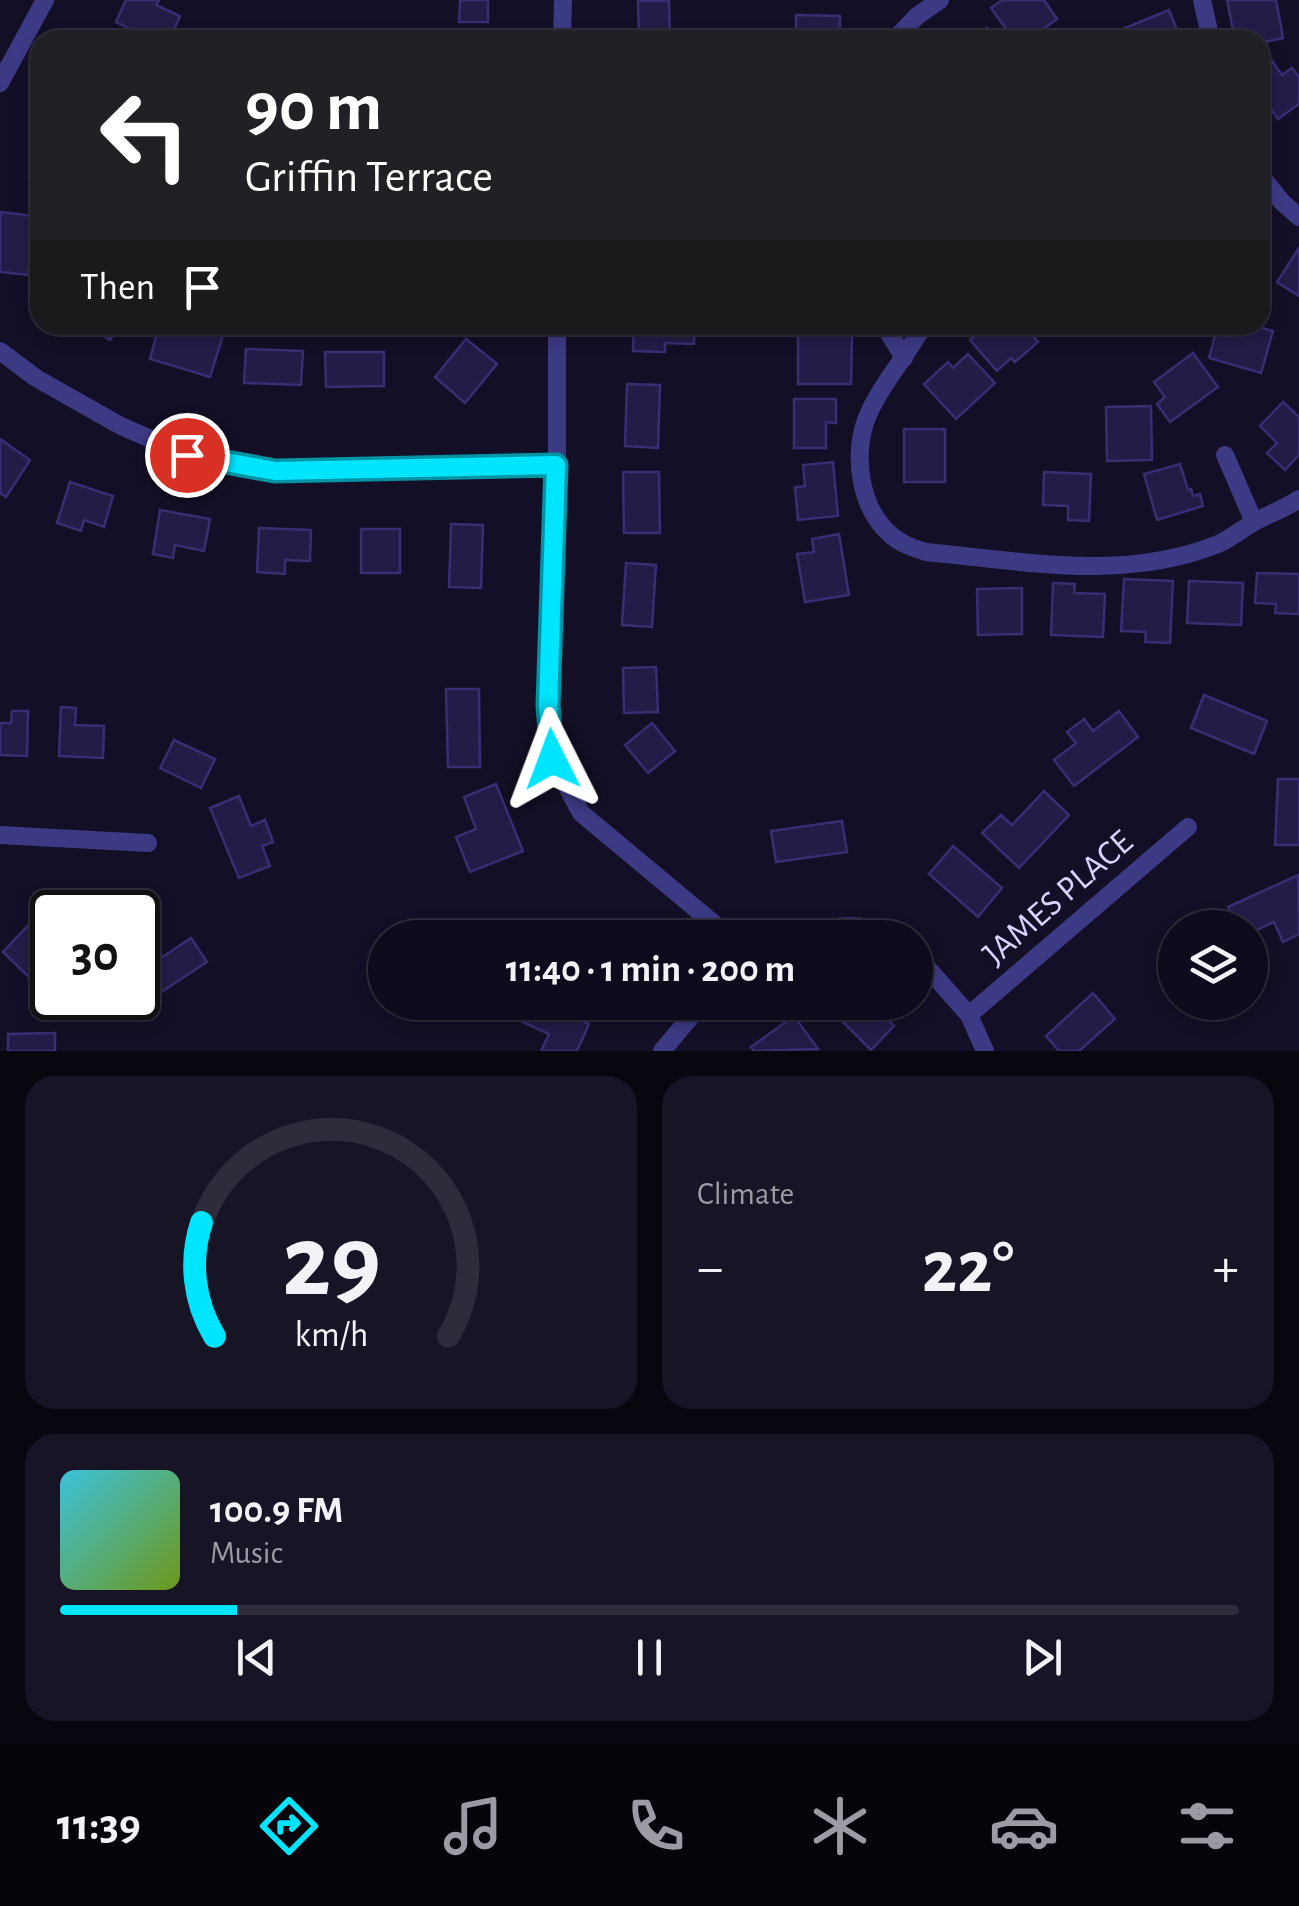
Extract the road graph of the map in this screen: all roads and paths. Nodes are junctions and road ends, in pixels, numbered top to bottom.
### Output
1 (45, 0) edge
2 (563, 0) edge
3 (940, 0) edge
4 (1202, 0) edge
5 (914, 7) edge
6 (562, 30) edge
7 (900, 30) edge
8 (1209, 30) edge
9 (0, 83) edge
10 (1270, 188) edge
11 (1299, 217) edge
12 (557, 335) edge
13 (890, 335) edge
14 (917, 335) edge
15 (0, 351) edge
16 (904, 358) junction
17 (1225, 455) dead end
18 (556, 465) junction
19 (1298, 502) edge
20 (1254, 522) junction
21 (1188, 827) dead end
22 (0, 835) edge
23 (148, 843) dead end
24 (709, 920) edge
25 (933, 974) edge
26 (969, 1015) junction
27 (688, 1020) edge
28 (662, 1051) edge
29 (985, 1051) edge

1 - 9 street
2 - 6 street
3 - 5 street
4 - 8 street
5 - 7 street
10 - 11 street
12 - 18 street
13 - 16 street
14 - 16 street
15 - 18 street
16 - 20 street
17 - 20 street
18 - 24 street
19 - 20 street
21 - 26 street, JAMES PLACE
22 - 23 street
25 - 26 street
26 - 29 street
27 - 28 street

